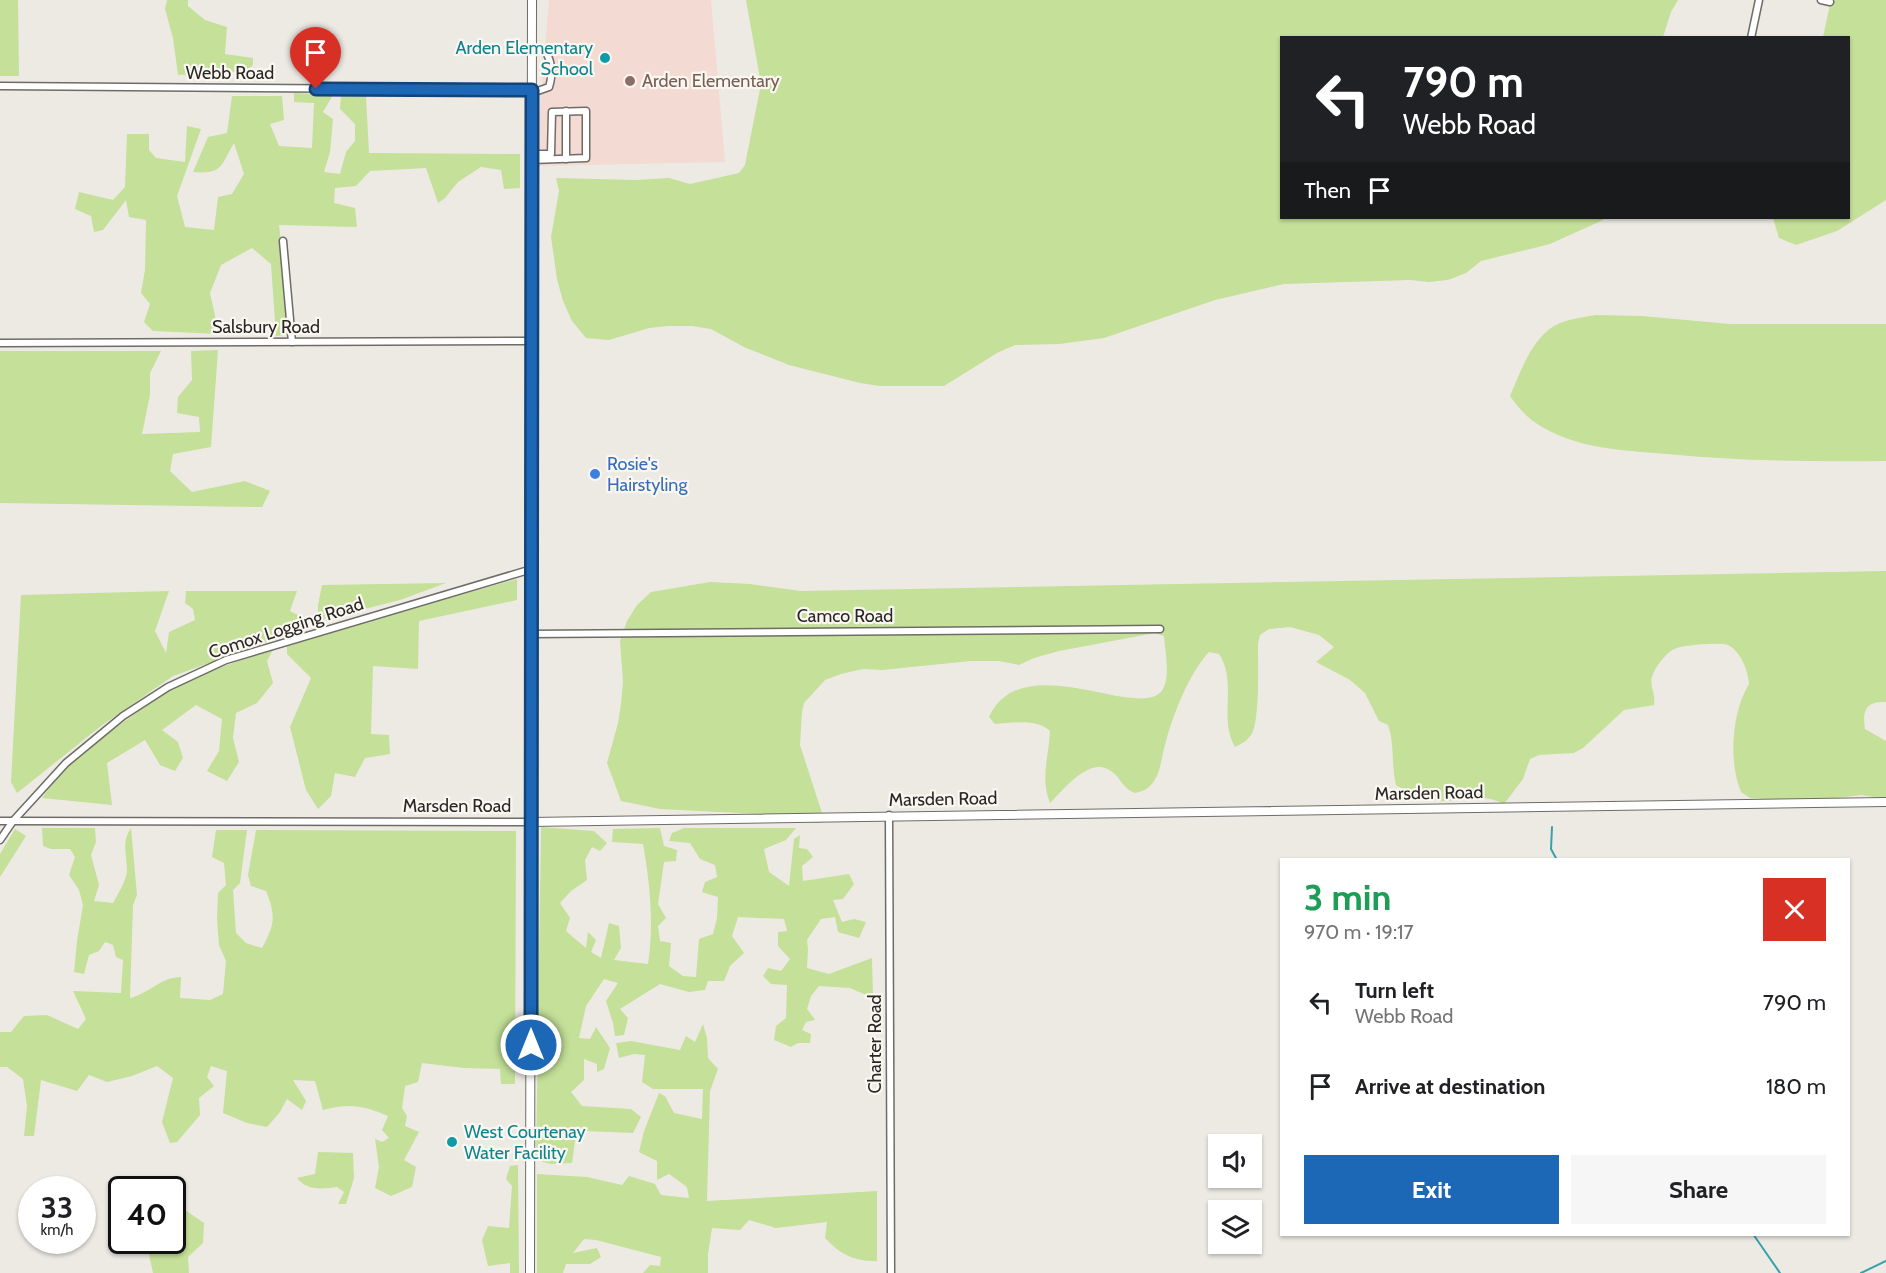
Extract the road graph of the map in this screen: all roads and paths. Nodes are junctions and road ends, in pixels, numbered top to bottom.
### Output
1 (532, 0) edge
2 (1760, 0) edge
3 (1821, 0) edge
4 (1830, 2) dead end
5 (1751, 36) edge
6 (532, 49) junction
7 (0, 87) edge
8 (532, 92) junction
9 (566, 111) junction
10 (532, 157) junction
11 (566, 159) junction
12 (283, 241) dead end
13 (532, 341) junction
14 (292, 342) junction
15 (0, 343) edge
16 (532, 568) junction
17 (1160, 629) dead end
18 (530, 634) junction
19 (1886, 802) edge
20 (889, 815) junction
21 (0, 821) edge
22 (13, 821) junction
23 (530, 822) junction
24 (0, 840) edge
25 (530, 1273) edge
26 (891, 1273) edge

1 - 6 street
2 - 5 street
3 - 4 street
6 - 8 street
6 - 8 street
7 - 8 street, Webb Road
8 - 10 street
9 - 10 street
9 - 11 street
9 - 11 street
10 - 11 street
10 - 13 street
12 - 14 street
13 - 14 street, Salsbury Road
13 - 16 street
14 - 15 street, Salsbury Road
16 - 18 street
16 - 22 street, Comox Logging Road
17 - 18 street, Camco Road
18 - 23 street
19 - 20 street, Marsden Road
20 - 23 street, Marsden Road
20 - 26 street, Charter Road
21 - 22 street, Marsden Road
22 - 23 street, Marsden Road
22 - 24 street, Comox Logging Road
23 - 25 street

